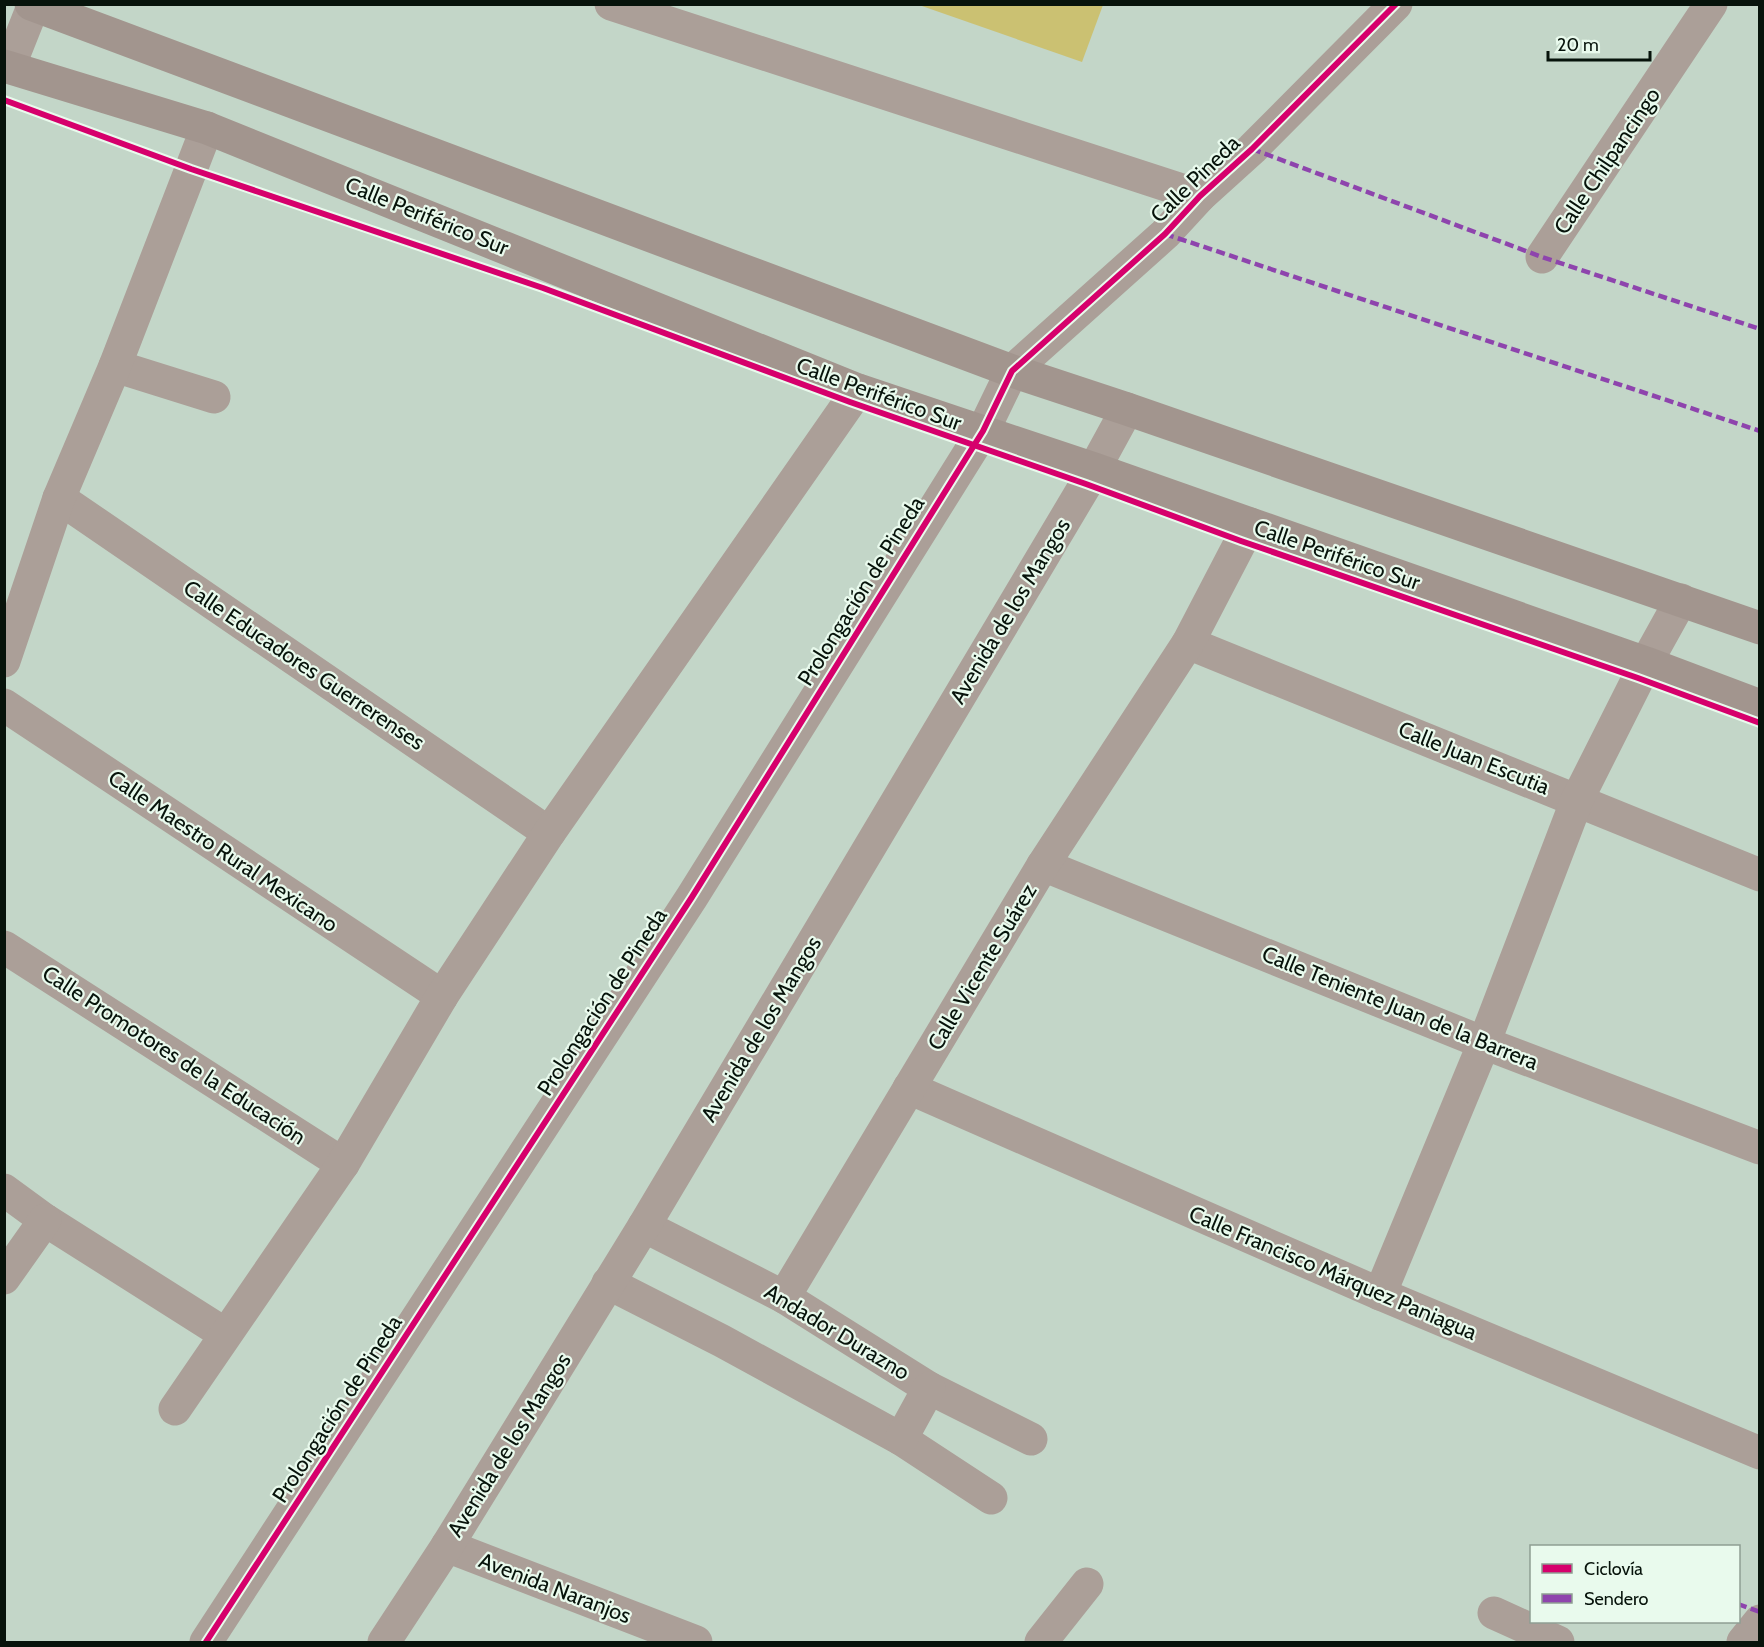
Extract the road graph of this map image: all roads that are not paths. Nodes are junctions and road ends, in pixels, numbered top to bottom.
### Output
1 (611, 4) edge
2 (1396, 4) edge
3 (1711, 4) edge
4 (33, 5) edge
5 (7, 67) edge
6 (207, 128) junction
7 (1200, 196) junction
8 (1542, 257) dead end
9 (115, 366) junction
10 (1012, 371) junction
11 (858, 390) junction
12 (214, 397) dead end
13 (1127, 409) junction
14 (983, 431) junction
15 (1095, 469) junction
16 (59, 498) junction
17 (1250, 524) junction
18 (1681, 600) junction
19 (1760, 628) edge
20 (1188, 643) junction
21 (4, 661) edge
22 (1646, 663) junction
23 (4, 705) edge
24 (1760, 706) edge
25 (1577, 800) junction
26 (549, 833) junction
27 (1043, 865) junction
28 (1760, 875) edge
29 (4, 947) edge
30 (442, 996) junction
31 (1484, 1043) junction
32 (909, 1088) junction
33 (1760, 1148) edge
34 (343, 1164) junction
35 (4, 1190) edge
36 (45, 1220) junction
37 (644, 1226) junction
38 (4, 1278) edge
39 (608, 1283) junction
40 (1380, 1294) junction
41 (784, 1297) junction
42 (225, 1335) junction
43 (929, 1389) junction
44 (176, 1409) dead end
45 (901, 1438) junction
46 (1030, 1438) dead end
47 (1760, 1453) edge
48 (991, 1498) dead end
49 (447, 1546) junction
50 (1087, 1584) dead end
51 (1494, 1613) dead end
52 (1760, 1621) edge
53 (206, 1642) edge
54 (384, 1642) edge
55 (696, 1642) edge
56 (1041, 1642) edge
57 (1558, 1642) edge
58 (1743, 1642) edge

1 - 7 street
2 - 7 street, Calle Pineda
3 - 8 street, Calle Chilpancingo
4 - 5 street
4 - 10 main road
5 - 6 main road, Calle Periférico Sur
6 - 9 street
6 - 11 main road, Calle Periférico Sur
7 - 10 street, Calle Pineda
9 - 12 street
9 - 16 street
10 - 13 main road
10 - 14 street, Prolongación de Pineda
11 - 14 main road, Calle Periférico Sur
11 - 26 street
13 - 15 street, Avenida de los Mangos
13 - 18 main road
14 - 15 main road, Calle Periférico Sur
14 - 53 street, Prolongación de Pineda
15 - 17 main road, Calle Periférico Sur
15 - 37 street, Avenida de los Mangos
16 - 21 street
16 - 26 street, Calle Educadores Guerrerenses
17 - 20 street, Calle Vicente Suárez
17 - 22 main road, Calle Periférico Sur
18 - 19 main road
18 - 22 street
20 - 25 street, Calle Juan Escutia
20 - 27 street, Calle Vicente Suárez
22 - 24 main road, Calle Periférico Sur
22 - 25 street
23 - 30 street, Calle Maestro Rural Mexicano
25 - 28 street, Calle Juan Escutia
25 - 31 street
26 - 30 street
27 - 31 street, Calle Teniente Juan de la Barrera
27 - 32 street, Calle Vicente Suárez
29 - 34 street, Calle Promotores de la Educación
30 - 34 street
31 - 33 street, Calle Teniente Juan de la Barrera
31 - 40 street
32 - 40 street, Calle Francisco Márquez Paniagua
32 - 41 street, Calle Vicente Suárez
34 - 42 street
35 - 36 street
36 - 38 street
36 - 42 street
37 - 39 street, Avenida de los Mangos
37 - 41 street, Andador Durazno
39 - 45 street
39 - 49 street, Avenida de los Mangos
40 - 47 street, Calle Francisco Márquez Paniagua
41 - 43 street, Andador Durazno
42 - 44 street
43 - 45 street
43 - 46 street, Andador Durazno
45 - 48 street
49 - 54 street, Avenida de los Mangos
49 - 55 street, Avenida Naranjos
50 - 56 street
51 - 57 street
52 - 58 street

